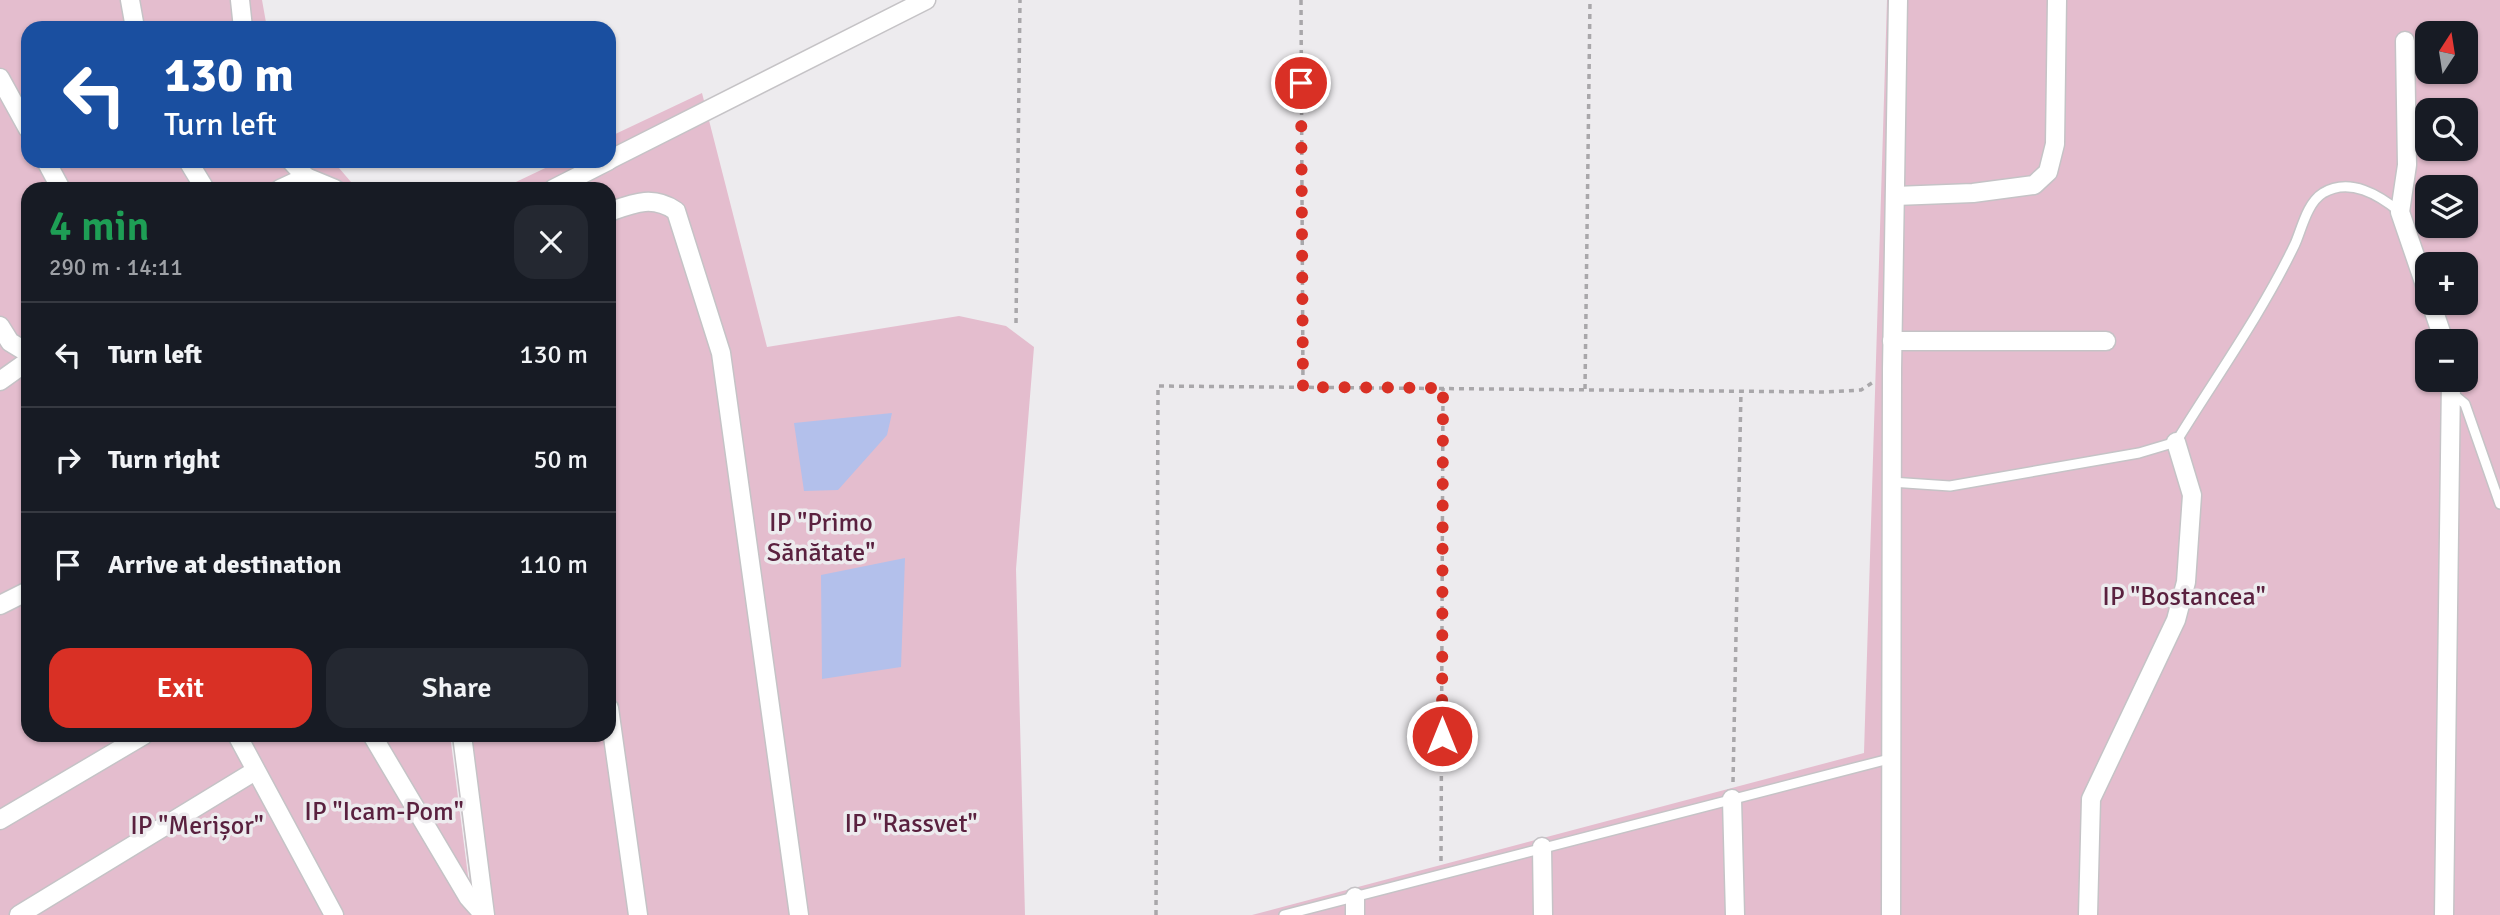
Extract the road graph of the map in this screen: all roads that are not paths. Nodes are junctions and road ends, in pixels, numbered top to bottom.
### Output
1 (130, 0) edge
2 (240, 0) edge
3 (926, 0) edge
4 (1898, 0) edge
5 (2057, 0) edge
6 (134, 21) edge
7 (242, 21) edge
8 (2404, 41) dead end
9 (0, 78) edge
10 (21, 116) edge
11 (616, 157) edge
12 (297, 168) edge
13 (594, 168) edge
14 (306, 177) junction
15 (295, 182) edge
16 (318, 182) edge
17 (566, 182) edge
18 (1895, 196) junction
19 (616, 210) edge
20 (2400, 212) junction
21 (2415, 256) edge
22 (0, 326) edge
23 (1892, 341) junction
24 (2106, 341) dead end
25 (21, 349) edge
26 (21, 366) edge
27 (0, 380) edge
28 (2451, 392) edge
29 (2456, 392) edge
30 (2176, 442) junction
31 (1891, 482) junction
32 (2500, 504) edge
33 (21, 594) edge
34 (0, 605) edge
35 (132, 742) edge
36 (240, 742) edge
37 (376, 742) edge
38 (464, 742) edge
39 (614, 742) edge
40 (1889, 759) junction
41 (255, 771) junction
42 (1732, 799) junction
43 (0, 820) edge
44 (1542, 847) junction
45 (1355, 897) junction
46 (19, 915) edge
47 (334, 915) edge
48 (484, 915) edge
49 (638, 915) edge
50 (799, 915) edge
51 (1284, 915) edge
52 (1355, 915) edge
53 (1543, 915) edge
54 (1735, 915) edge
55 (1891, 915) edge
56 (2088, 915) edge
57 (2444, 915) edge

1 - 6 street
2 - 7 street
3 - 11 street
4 - 18 street
5 - 18 street
8 - 20 street
9 - 10 street
12 - 14 street
13 - 17 street
14 - 15 street
14 - 16 street
18 - 23 street
19 - 50 street
20 - 21 street
20 - 30 lane
22 - 25 street
23 - 24 street
23 - 31 street
26 - 27 street
28 - 57 street
29 - 32 lane
30 - 31 lane
30 - 56 street
31 - 40 street
33 - 34 street
35 - 43 street
36 - 41 street
37 - 48 street
38 - 48 street
39 - 49 street
40 - 42 lane
40 - 55 street
41 - 46 street
41 - 47 street
42 - 44 lane
42 - 54 street
44 - 45 lane
44 - 53 street
45 - 51 lane
45 - 52 street

